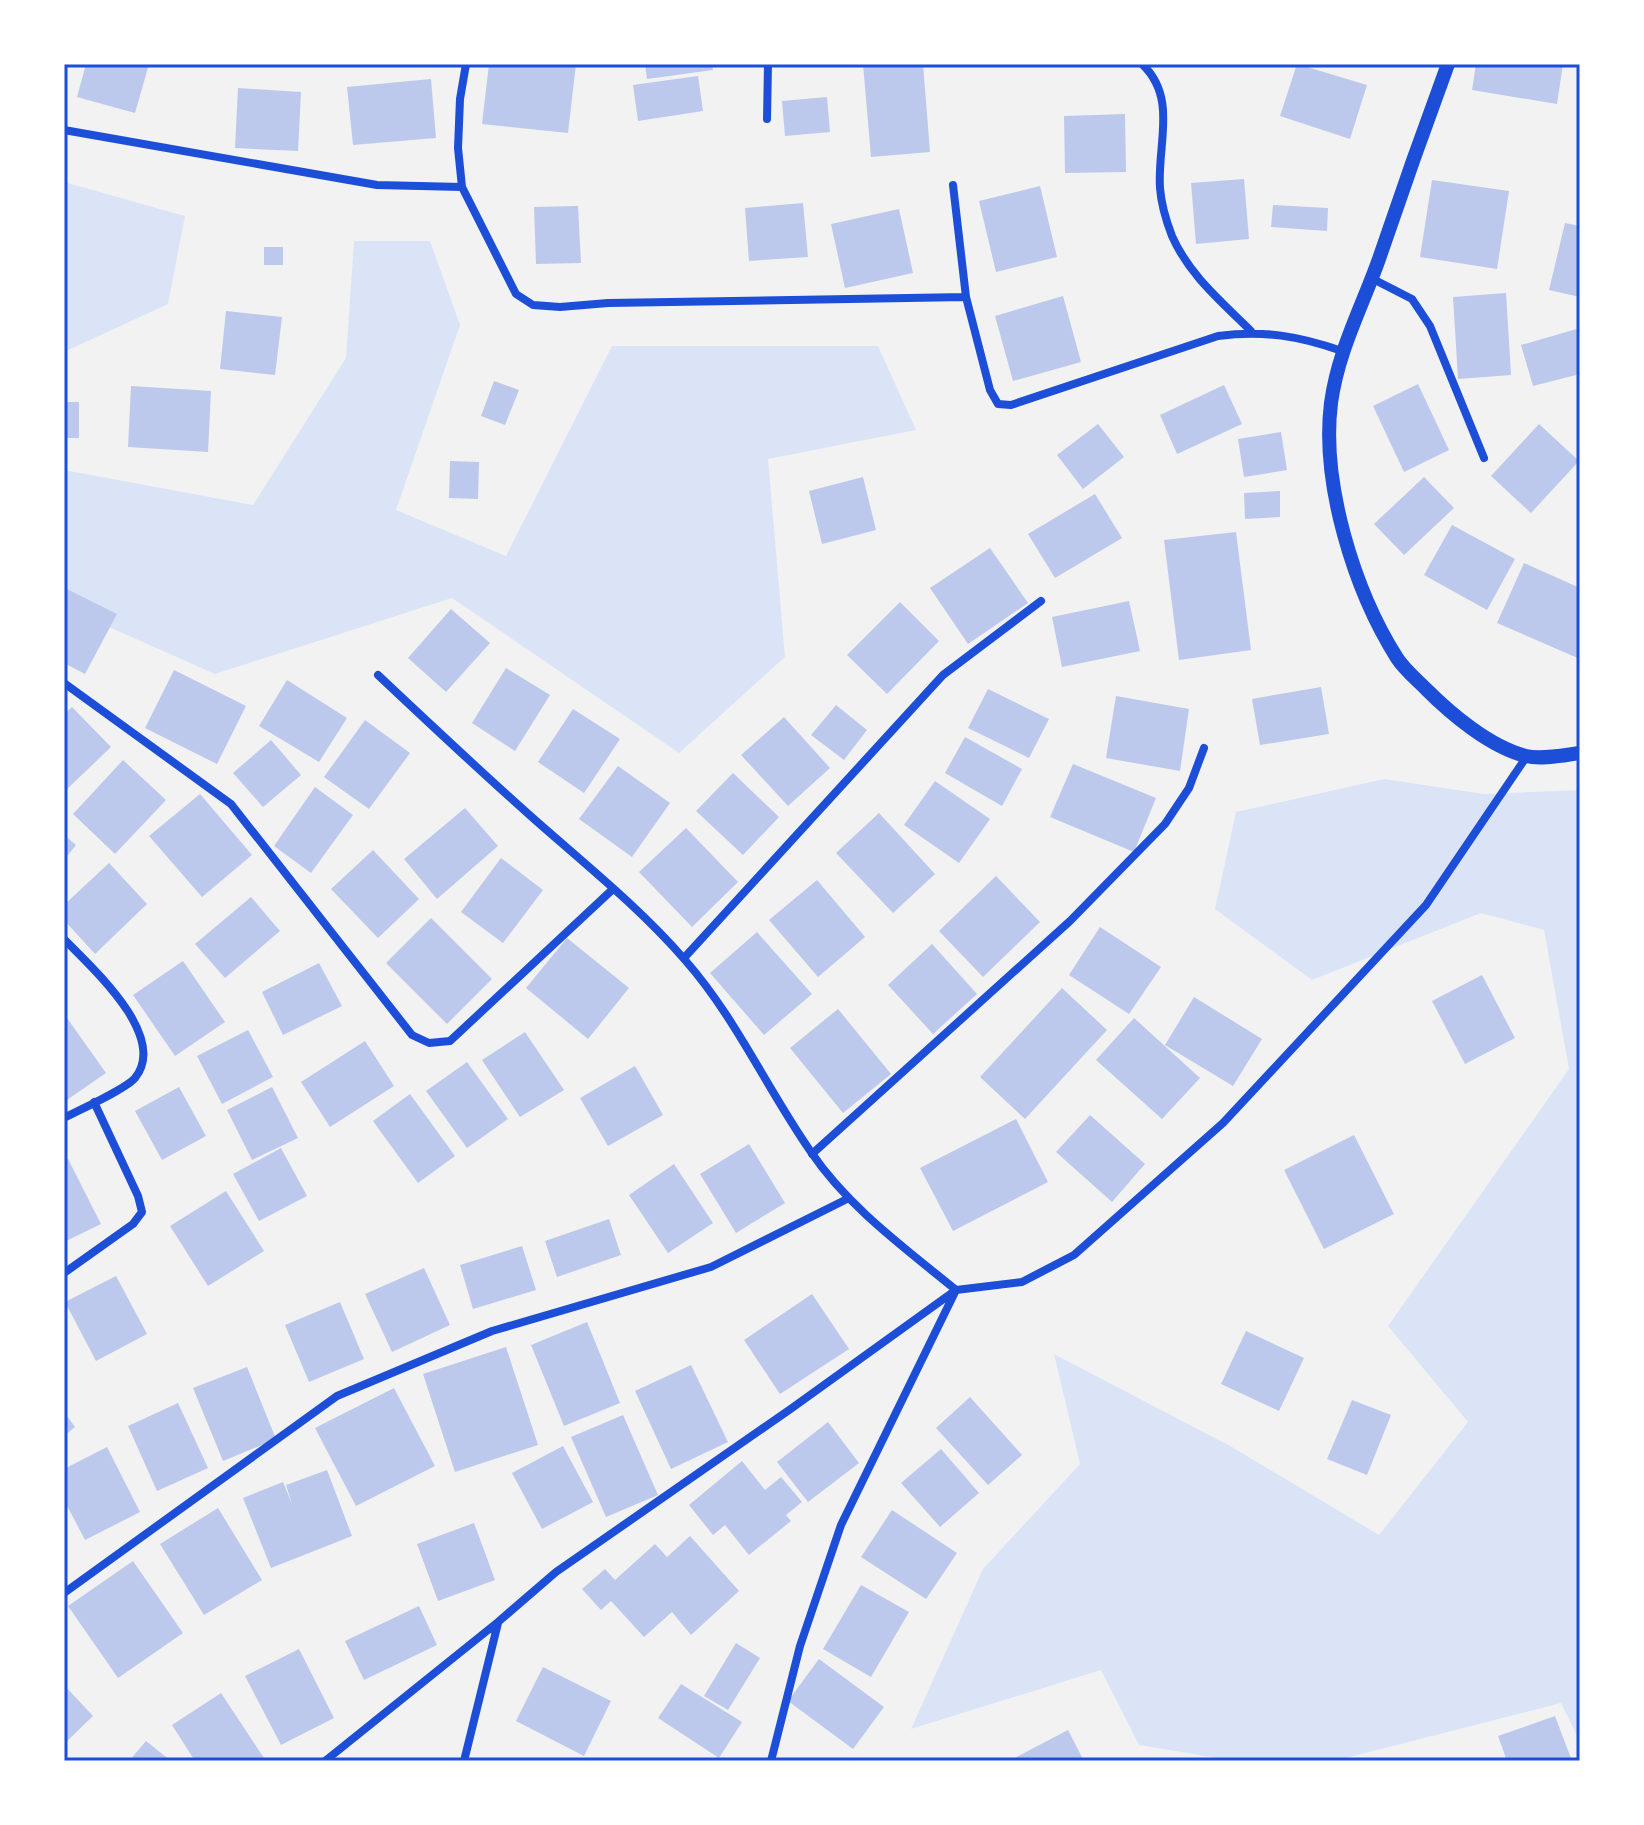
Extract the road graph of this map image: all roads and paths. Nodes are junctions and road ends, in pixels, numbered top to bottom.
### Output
1 (466, 64) edge
2 (768, 64) edge
3 (1142, 64) edge
4 (1448, 64) edge
5 (767, 119) dead end
6 (64, 130) edge
7 (953, 185) dead end
8 (462, 187) junction
9 (1371, 278) junction
10 (966, 297) junction
11 (1251, 331) junction
12 (1342, 351) junction
13 (1484, 458) dead end
14 (1041, 601) dead end
15 (378, 675) dead end
16 (64, 683) edge
17 (1204, 748) dead end
18 (1580, 753) edge
19 (1527, 756) junction
20 (613, 889) junction
21 (64, 939) edge
22 (684, 958) junction
23 (94, 1102) junction
24 (64, 1118) edge
25 (812, 1154) junction
26 (849, 1198) junction
27 (64, 1273) edge
28 (956, 1290) junction
29 (64, 1593) edge
30 (498, 1622) junction
31 (325, 1761) edge
32 (464, 1761) edge
33 (771, 1761) edge

1 - 8 street
2 - 5 street
3 - 11 street
4 - 9 street
6 - 8 street
7 - 10 street
8 - 10 street
9 - 12 street
9 - 13 street
10 - 11 street
11 - 12 street
12 - 19 street
14 - 22 street
15 - 20 street
16 - 20 street
17 - 25 street
18 - 19 street
19 - 28 street
20 - 22 street
21 - 23 street
22 - 25 street
23 - 24 street
23 - 27 street
25 - 26 street
26 - 28 street
26 - 29 street
28 - 30 street
28 - 33 street
30 - 31 street
30 - 32 street

